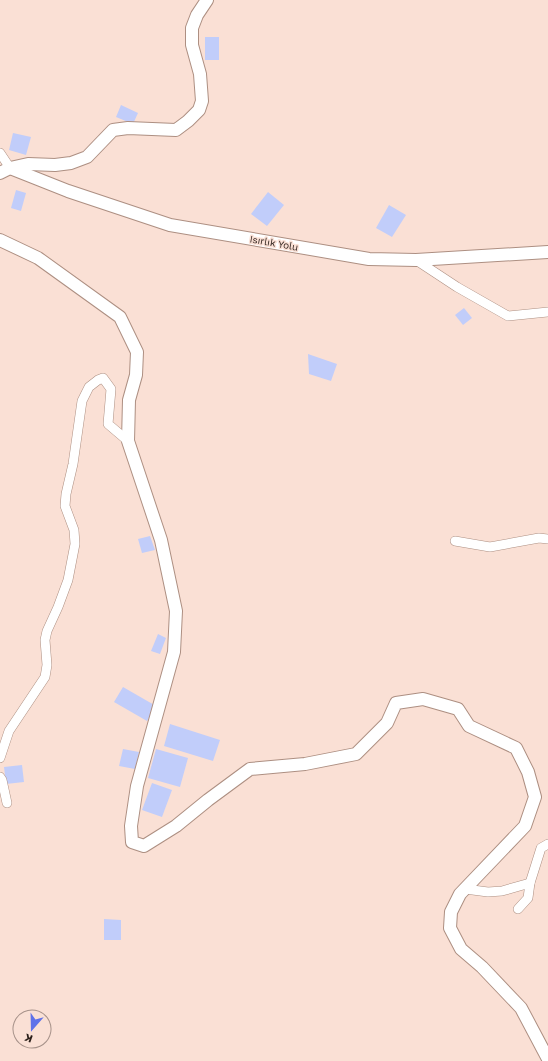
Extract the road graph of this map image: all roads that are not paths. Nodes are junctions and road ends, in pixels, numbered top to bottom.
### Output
1 (206, 0) edge
2 (0, 153) edge
3 (5, 170) edge
4 (0, 240) edge
5 (548, 252) edge
6 (416, 260) junction
7 (548, 312) edge
8 (128, 441) junction
9 (548, 539) edge
10 (455, 541) dead end
11 (0, 758) edge
12 (0, 777) edge
13 (8, 803) dead end
14 (548, 844) edge
15 (530, 883) junction
16 (465, 889) junction
17 (518, 909) dead end
18 (548, 1058) edge

1 - 3 street
2 - 3 street
3 - 6 street, Isırlık Yolu
4 - 8 street
5 - 6 street, Isırlık Yolu
6 - 7 street
8 - 11 street
8 - 16 street
9 - 10 street
12 - 13 street
14 - 15 street
15 - 16 street
15 - 17 street
16 - 18 street

